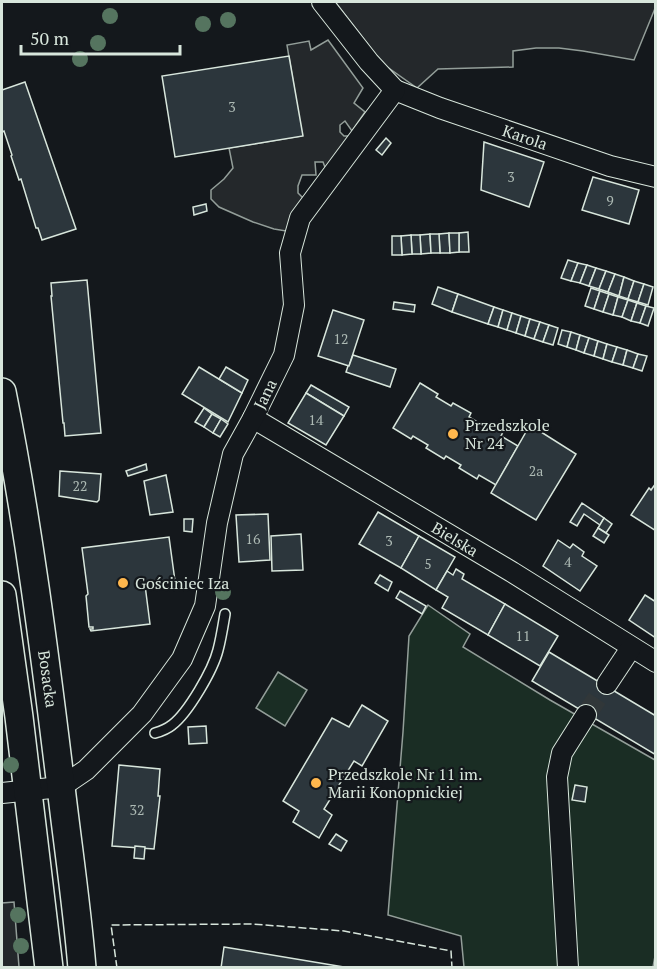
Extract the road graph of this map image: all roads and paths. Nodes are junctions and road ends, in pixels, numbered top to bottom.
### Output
1 (322, 2) edge
2 (395, 90) junction
3 (656, 177) edge
4 (2, 392) edge
5 (253, 418) junction
6 (2, 595) edge
7 (225, 614) dead end
8 (631, 648) junction
9 (656, 662) edge
10 (607, 684) tunnel mouth
11 (586, 715) tunnel mouth
12 (156, 733) dead end
13 (61, 788) junction
14 (14, 792) edge
15 (49, 968) edge
16 (82, 968) edge
17 (568, 968) edge

1 - 2 street
2 - 3 street, Karola
2 - 5 street, Jana
4 - 13 street, Bosacka
5 - 8 street, Bielska
5 - 13 street, Jana
6 - 14 street, Bosacka
7 - 12 lane
8 - 9 street, Bielska
8 - 10 street
11 - 17 street
13 - 14 street
13 - 16 street, Bosacka
14 - 15 street, Bosacka

